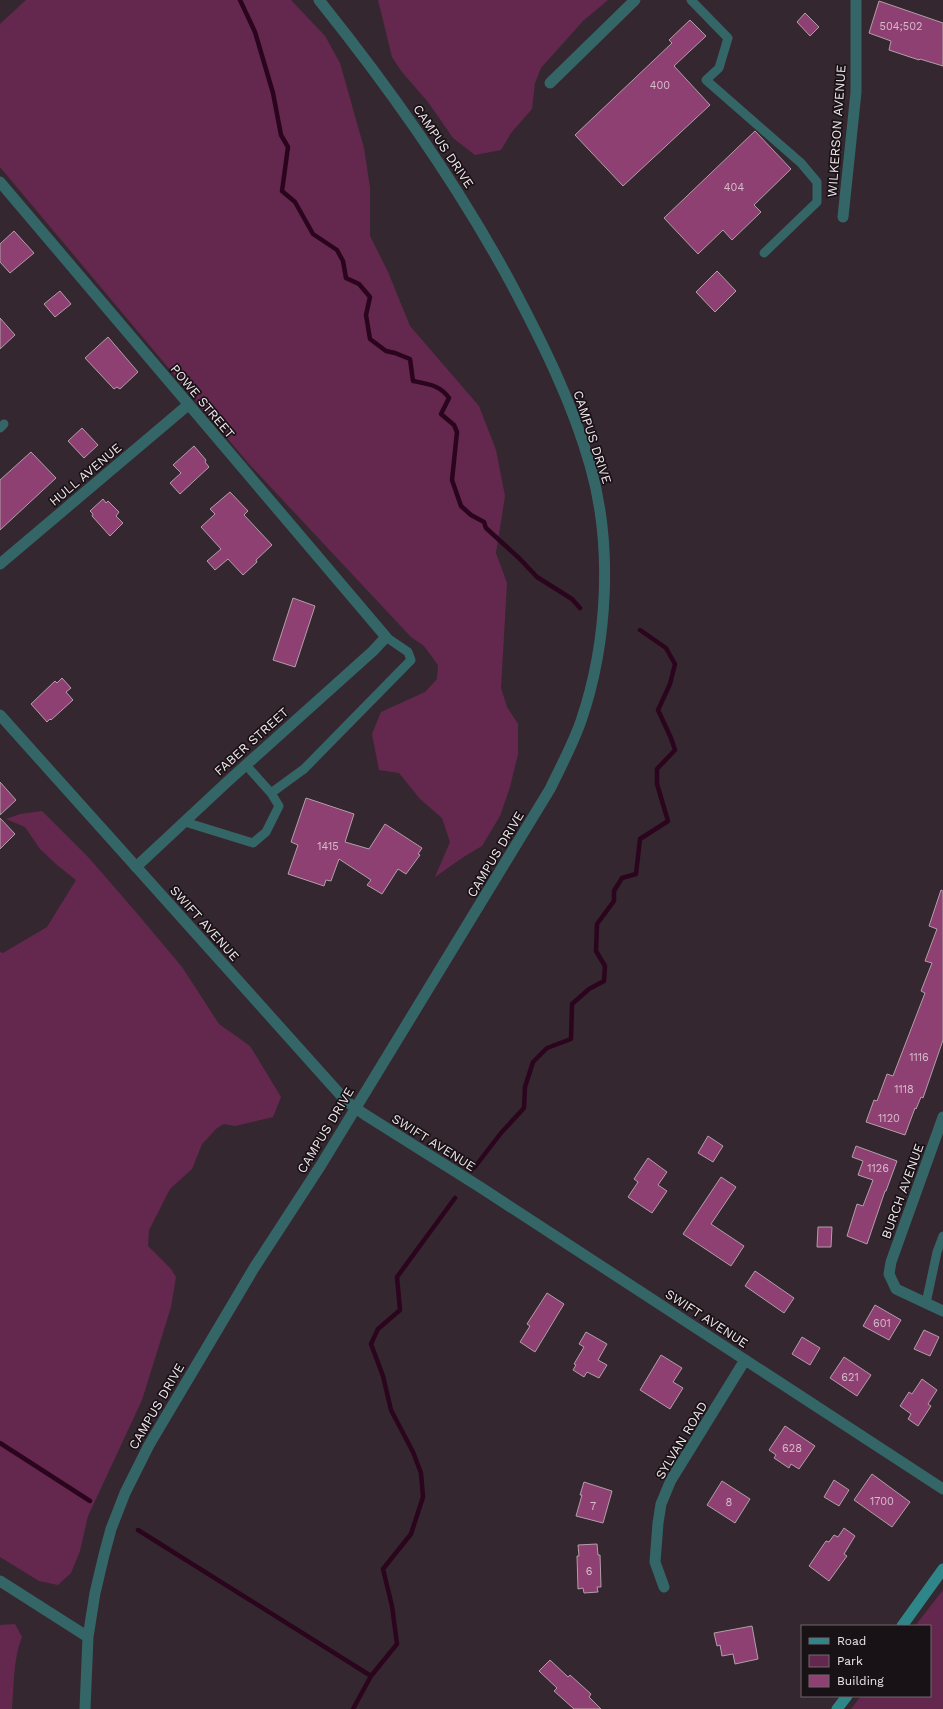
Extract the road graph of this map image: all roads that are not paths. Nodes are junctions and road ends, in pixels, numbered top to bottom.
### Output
1 (319, 0) edge
2 (635, 0) edge
3 (691, 0) edge
4 (856, 0) edge
5 (550, 83) dead end
6 (0, 182) edge
7 (844, 217) dead end
8 (764, 253) dead end
9 (188, 405) junction
10 (0, 564) edge
11 (386, 637) junction
12 (0, 715) edge
13 (246, 765) junction
14 (271, 793) junction
15 (184, 822) junction
16 (136, 867) junction
17 (355, 1108) junction
18 (943, 1117) edge
19 (943, 1236) edge
20 (926, 1303) junction
21 (943, 1311) edge
22 (745, 1360) junction
23 (943, 1489) edge
24 (943, 1569) edge
25 (0, 1581) edge
26 (664, 1587) dead end
27 (903, 1625) edge
28 (88, 1636) junction
29 (846, 1697) edge
30 (85, 1709) edge
31 (837, 1709) edge

1 - 17 street, CAMPUS DRIVE
2 - 5 street
3 - 8 lane
4 - 7 street, WILKERSON AVENUE
6 - 9 street, POWE STREET
9 - 10 street, HULL AVENUE
9 - 11 street, POWE STREET
11 - 13 street, FABER STREET
11 - 14 lane
12 - 16 street, SWIFT AVENUE
13 - 14 lane
13 - 15 street, FABER STREET
14 - 15 lane
15 - 16 street, FABER STREET
16 - 17 street, SWIFT AVENUE
17 - 22 street, SWIFT AVENUE
17 - 28 street, CAMPUS DRIVE
18 - 20 street, BURCH AVENUE
19 - 20 lane
20 - 21 street
22 - 23 street, SWIFT AVENUE
22 - 26 street, SYLVAN ROAD
24 - 27 main road
25 - 28 street
28 - 30 street, CAMPUS DRIVE
29 - 31 main road

